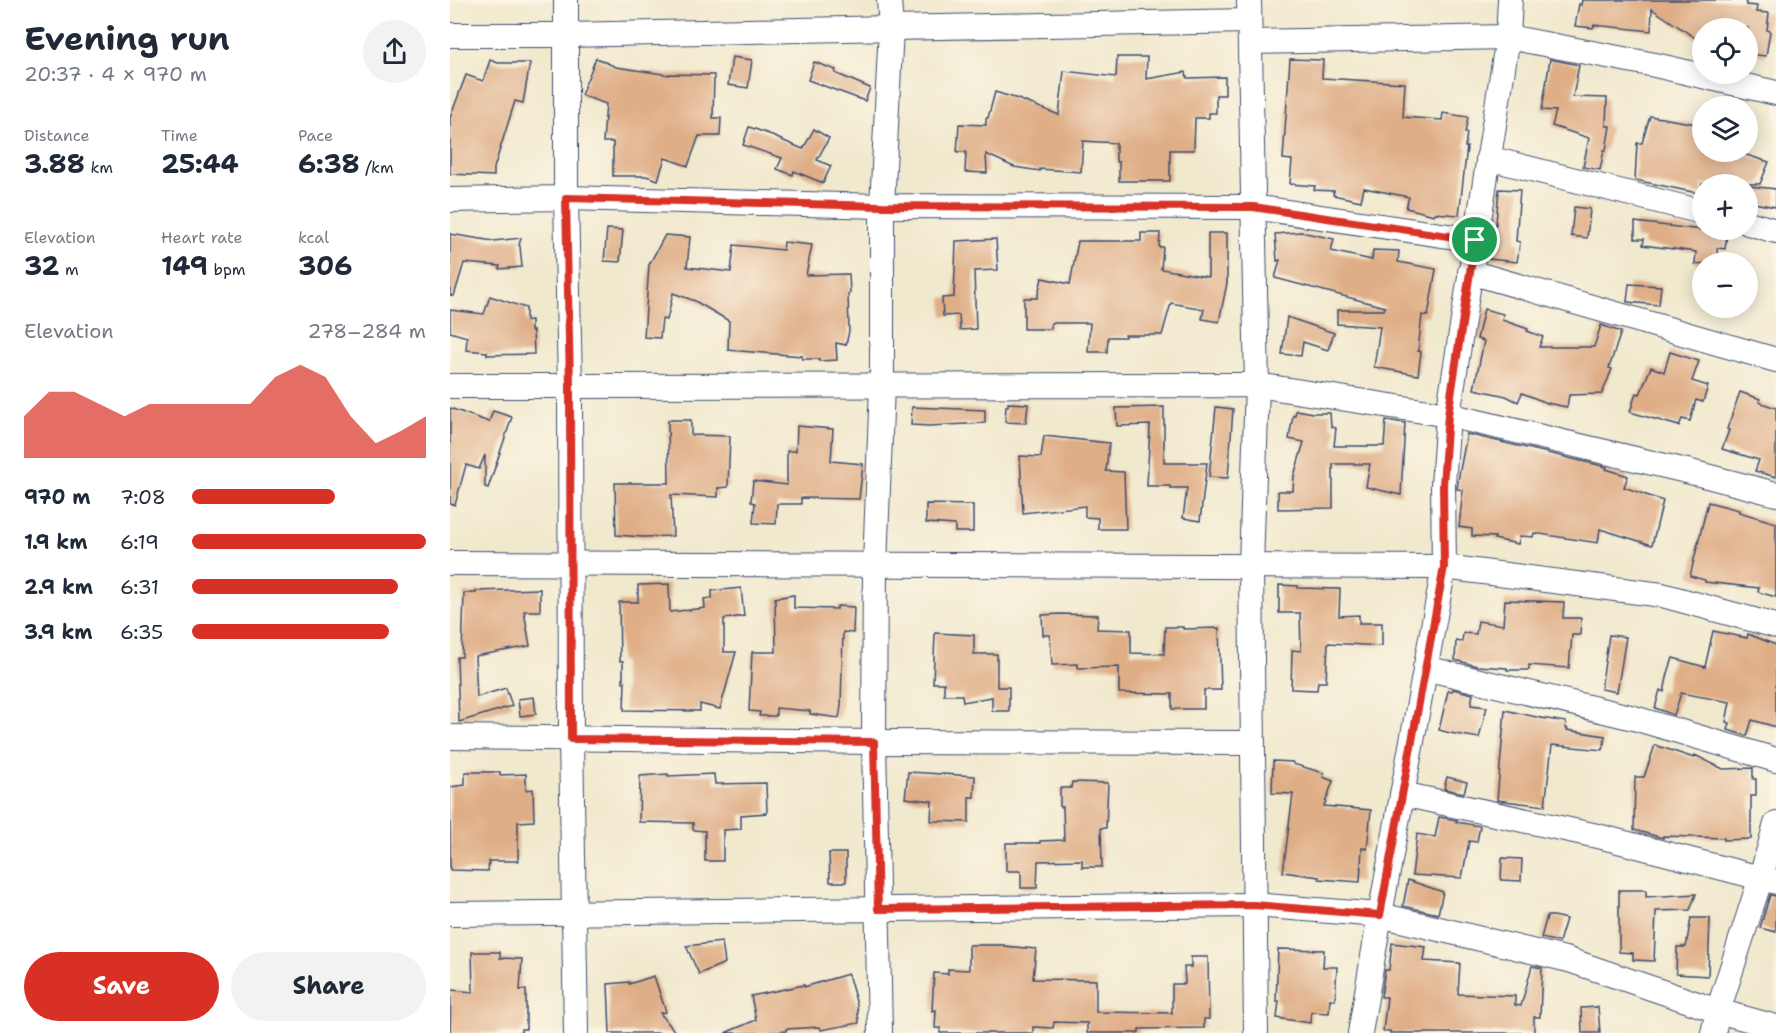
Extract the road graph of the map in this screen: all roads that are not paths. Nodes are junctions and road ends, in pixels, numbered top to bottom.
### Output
1 (567, 0) edge
2 (889, 0) edge
3 (1510, 0) edge
4 (1249, 21) edge
5 (891, 28) junction
6 (450, 35) edge
7 (566, 35) junction
8 (1508, 37) junction
9 (1776, 93) edge
10 (1488, 158) junction
11 (566, 198) junction
12 (450, 200) edge
13 (882, 206) junction
14 (1253, 207) junction
15 (1692, 209) edge
16 (1758, 226) edge
17 (1776, 231) edge
18 (1475, 240) junction
19 (1470, 272) junction
20 (1776, 360) edge
21 (1257, 385) junction
22 (450, 386) edge
23 (570, 386) junction
24 (882, 386) junction
25 (1448, 415) junction
26 (1776, 494) edge
27 (450, 563) edge
28 (570, 563) junction
29 (875, 565) junction
30 (1251, 566) junction
31 (1444, 567) junction
32 (1776, 626) edge
33 (1425, 668) junction
34 (450, 738) edge
35 (571, 739) junction
36 (874, 742) junction
37 (1252, 743) junction
38 (1776, 760) edge
39 (1402, 794) junction
40 (1776, 824) edge
41 (1769, 880) edge
42 (1254, 905) junction
43 (878, 909) junction
44 (574, 912) junction
45 (450, 914) edge
46 (1380, 915) junction
47 (1715, 1022) edge
48 (1776, 1027) edge
49 (576, 1033) edge
50 (880, 1033) edge
51 (1256, 1033) edge
52 (1360, 1033) edge

1 - 7 street
2 - 5 street
3 - 8 street
4 - 5 street
4 - 8 street
4 - 14 street
5 - 7 street
5 - 13 street
6 - 7 street
7 - 11 street
8 - 9 street
8 - 10 street
10 - 15 street
10 - 18 street
11 - 12 street
11 - 13 street
11 - 23 street
13 - 14 street
13 - 24 street
14 - 18 street
14 - 21 street
16 - 17 street
18 - 19 street
19 - 20 street
19 - 25 street
21 - 24 street
21 - 25 street
21 - 30 street
22 - 23 street
23 - 24 street
23 - 28 street
24 - 29 street
25 - 26 street
25 - 31 street
27 - 28 street
28 - 29 street
28 - 35 street
29 - 30 street
29 - 36 street
30 - 31 street
30 - 37 street
31 - 32 street
31 - 33 street
33 - 38 street
33 - 39 street
34 - 35 street
35 - 36 street
35 - 44 street
36 - 37 street
36 - 43 street
37 - 42 street
39 - 41 street
39 - 46 street
40 - 41 street
41 - 47 street
42 - 43 street
42 - 46 street
42 - 51 street
43 - 44 street
43 - 50 street
44 - 45 street
44 - 49 street
46 - 47 street
46 - 52 street
47 - 48 street

